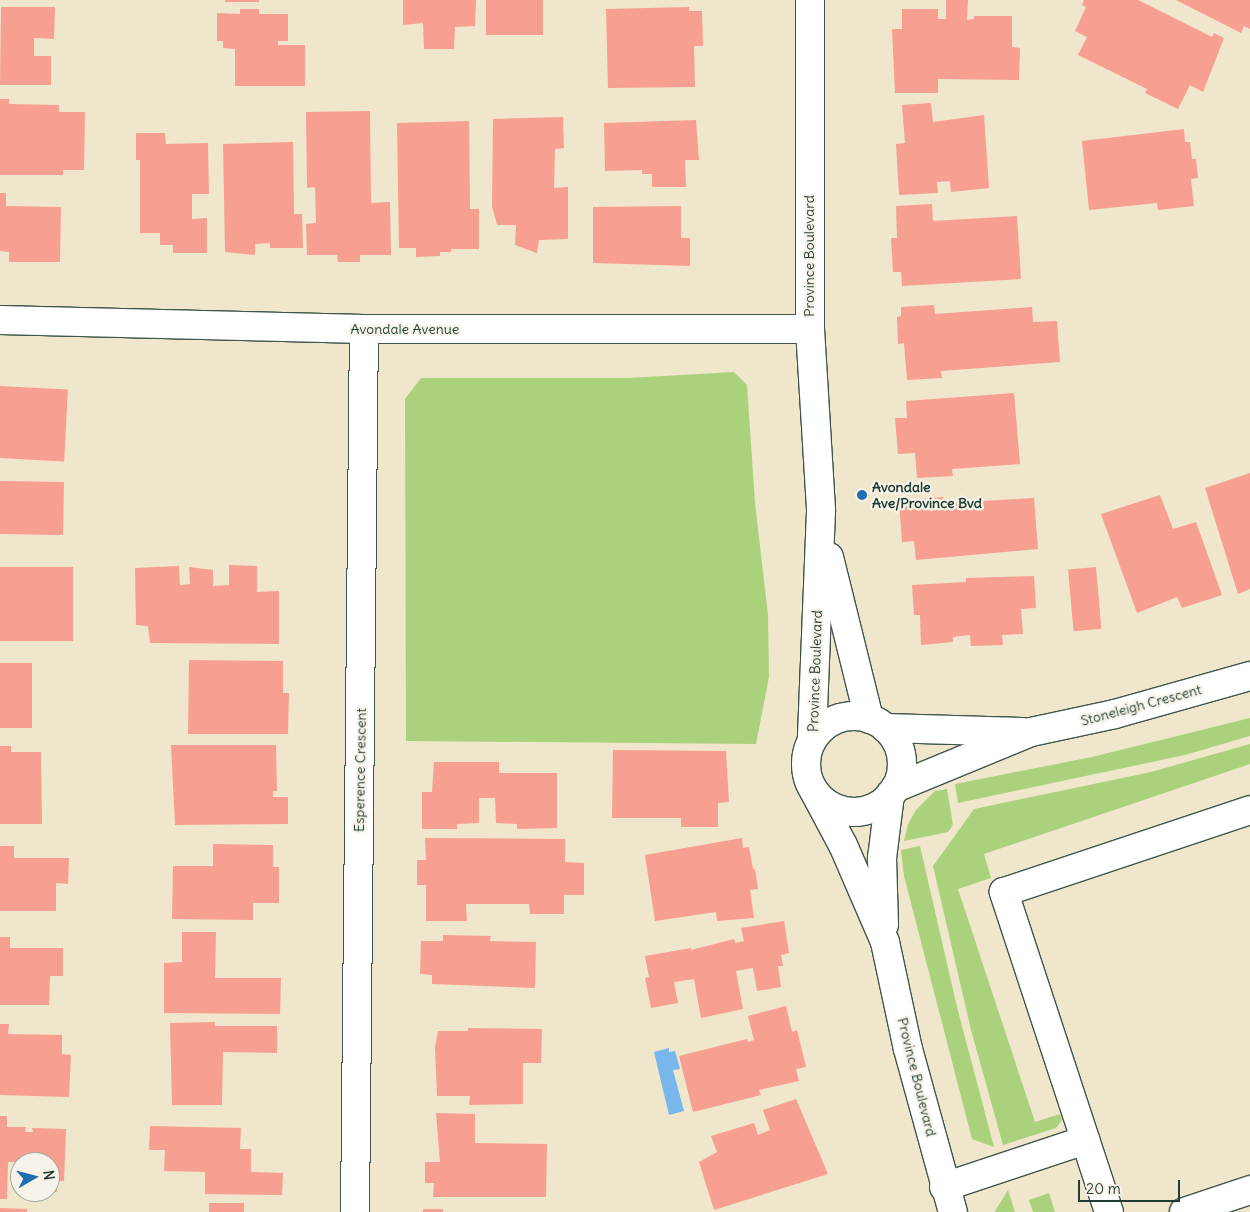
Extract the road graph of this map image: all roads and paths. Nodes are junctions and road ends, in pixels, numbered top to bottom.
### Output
1 (810, 0) edge
2 (0, 320) edge
3 (364, 329) junction
4 (810, 329) junction
5 (821, 512) junction
6 (1250, 676) edge
7 (877, 724) junction
8 (1031, 732) junction
9 (812, 740) junction
10 (814, 790) junction
11 (893, 792) junction
12 (1250, 810) edge
13 (885, 942) junction
14 (1085, 1140) junction
15 (944, 1187) junction
16 (1250, 1190) edge
17 (355, 1212) edge
18 (953, 1212) edge
19 (1108, 1212) edge
20 (1184, 1212) edge

1 - 4 street, Province Boulevard
2 - 3 street, Avondale Avenue
3 - 4 street, Avondale Avenue
3 - 17 street, Esperence Crescent
4 - 5 street, Province Boulevard
5 - 7 street, Province Boulevard
5 - 9 street, Province Boulevard
6 - 8 street, Stoneleigh Crescent
7 - 8 street, Stoneleigh Crescent
7 - 9 street, Province Boulevard
7 - 11 street, Province Boulevard
8 - 11 street, Stoneleigh Crescent
9 - 10 street, Province Boulevard
10 - 11 street
10 - 13 street, Province Boulevard
11 - 13 street, Province Boulevard
12 - 14 street
13 - 15 street, Province Boulevard
14 - 15 street
14 - 19 street
15 - 18 street, Province Boulevard
16 - 20 street

